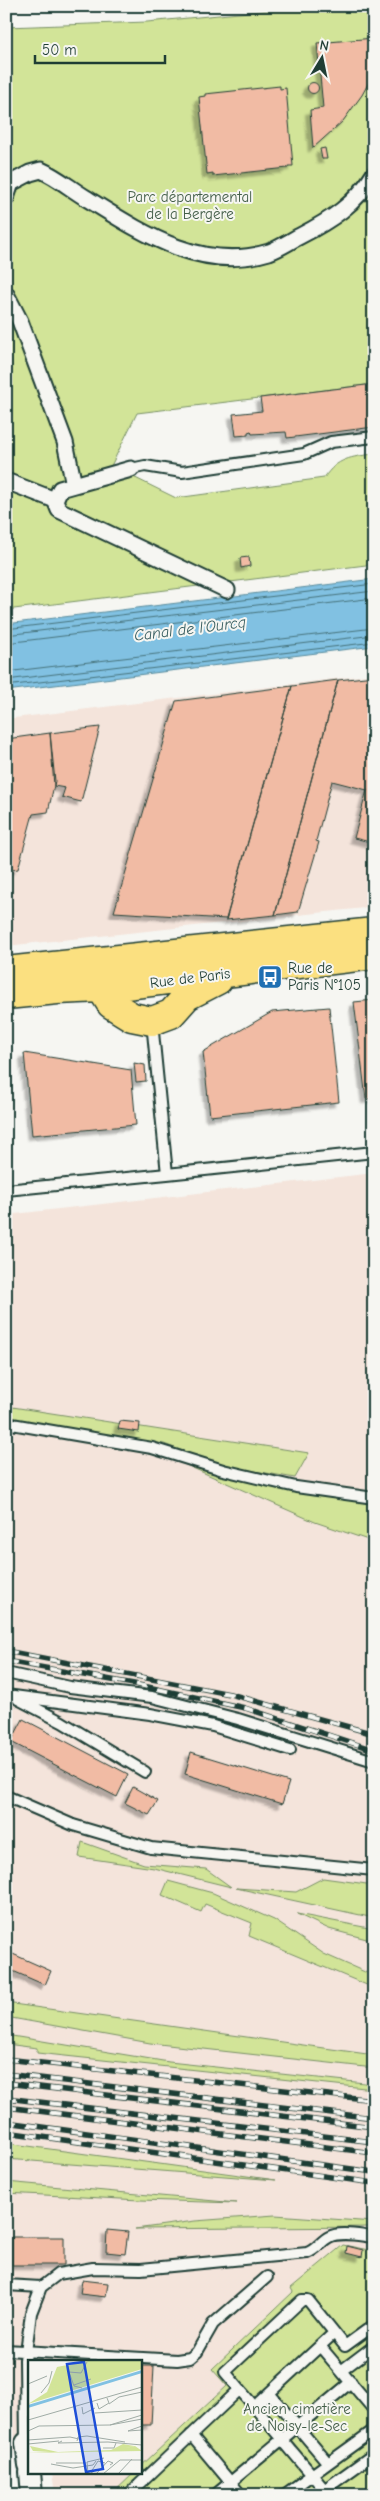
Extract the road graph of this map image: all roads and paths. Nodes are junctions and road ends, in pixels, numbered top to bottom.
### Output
1 (374, 174) edge
2 (6, 198) edge
3 (6, 294) edge
4 (374, 437) edge
5 (131, 469) joint
6 (6, 481) edge
7 (74, 484) junction
8 (56, 500) junction
9 (227, 590) dead end
10 (374, 932) edge
11 (249, 946) junction
12 (374, 955) edge
13 (6, 971) edge
14 (228, 975) junction
15 (101, 988) junction
16 (6, 995) edge
17 (152, 1021) junction
18 (374, 1152) edge
19 (167, 1174) junction
20 (6, 1190) edge
21 (6, 1423) edge
22 (374, 1498) edge
23 (6, 1672) edge
24 (10, 1696) edge
25 (290, 1750) dead end
26 (374, 1761) edge
27 (145, 1772) dead end
28 (6, 1796) edge
29 (374, 1870) edge
30 (374, 2237) edge
31 (267, 2277) dead end
32 (6, 2285) edge
33 (41, 2287) junction
34 (374, 2325) edge
35 (334, 2333) junction
36 (320, 2346) junction
37 (374, 2346) edge
38 (6, 2350) edge
39 (27, 2350) junction
40 (341, 2370) junction
41 (351, 2382) junction
42 (240, 2390) junction
43 (269, 2393) junction
44 (254, 2407) junction
45 (374, 2410) edge
46 (298, 2427) junction
47 (374, 2430) edge
48 (191, 2435) junction
49 (282, 2439) junction
50 (26, 2443) joint
51 (374, 2454) edge
52 (28, 2458) edge
53 (328, 2463) junction
54 (30, 2474) edge
55 (312, 2474) junction
56 (230, 2482) junction
57 (324, 2493) edge
58 (32, 2495) edge
59 (128, 2495) edge
60 (216, 2495) edge
61 (241, 2495) edge
62 (284, 2495) edge

1 - 2 street
3 - 7 street
4 - 5 lane
5 - 7 street
6 - 8 street
7 - 8 street
8 - 9 street
10 - 11 main road, Rue de Paris
11 - 13 main road, Rue de Paris
11 - 15 main road
12 - 14 main road, Rue de Paris
14 - 15 main road, Rue de Paris
14 - 17 main road
15 - 16 main road, Rue de Paris
15 - 17 main road
17 - 19 lane
18 - 19 lane
19 - 20 lane
21 - 22 lane
23 - 26 lane
24 - 25 lane
24 - 27 lane
28 - 29 lane
30 - 33 lane
31 - 39 lane
32 - 33 lane
33 - 39 lane
34 - 35 lane
35 - 36 lane
35 - 42 lane
36 - 40 lane
36 - 43 lane
37 - 40 lane
38 - 39 lane
39 - 50 lane
40 - 41 lane
41 - 45 lane
41 - 46 lane
42 - 44 lane
42 - 48 lane
43 - 44 lane
43 - 46 lane
44 - 49 lane
46 - 49 lane
46 - 53 lane
47 - 53 lane
48 - 56 lane
48 - 59 lane
49 - 55 lane
49 - 56 lane
50 - 52 street
51 - 57 lane
53 - 55 lane
54 - 58 street
55 - 57 lane
55 - 62 lane
56 - 60 lane
56 - 61 lane

